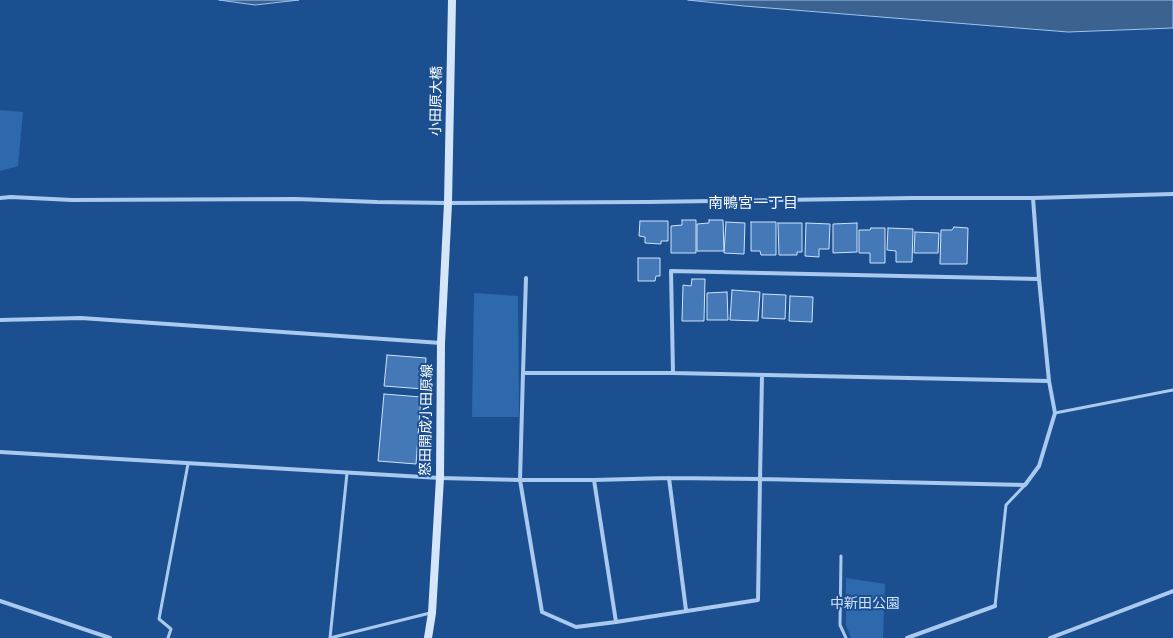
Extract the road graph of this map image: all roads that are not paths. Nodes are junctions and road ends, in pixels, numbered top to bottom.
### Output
1 (452, 0) edge
2 (1173, 194) edge
3 (0, 198) edge
4 (1033, 198) junction
5 (448, 203) junction
6 (526, 278) dead end
7 (1039, 279) junction
8 (0, 320) edge
9 (441, 343) junction
10 (523, 373) junction
11 (673, 373) junction
12 (762, 376) junction
13 (1049, 381) junction
14 (1173, 390) edge
15 (1055, 413) junction
16 (0, 452) edge
17 (188, 464) junction
18 (346, 473) junction
19 (440, 478) junction
20 (669, 478) junction
21 (760, 479) junction
22 (520, 480) junction
23 (594, 480) junction
24 (1025, 485) junction
25 (841, 556) dead end
26 (1173, 591) edge
27 (0, 601) edge
28 (995, 606) joint
29 (686, 610) junction
30 (432, 613) junction
31 (616, 622) junction
32 (915, 637) edge
33 (110, 638) edge
34 (168, 638) edge
35 (330, 638) edge
36 (428, 638) edge
37 (846, 638) edge
38 (907, 638) edge
39 (1050, 638) edge

1 - 5 main road, 小田原大橋
2 - 4 street
3 - 5 street
4 - 5 street
4 - 7 street
5 - 9 main road, 怒田開成小田原線
6 - 10 street
7 - 11 street
7 - 13 street
8 - 9 street
9 - 19 main road, 怒田開成小田原線
10 - 11 street
10 - 22 street
11 - 12 street
12 - 13 street
12 - 21 street
13 - 15 street
14 - 15 lane
15 - 24 street
16 - 17 street
17 - 18 street
17 - 34 lane
18 - 19 street
18 - 35 lane
19 - 22 street
19 - 30 main road, 怒田開成小田原線
20 - 21 street
20 - 23 street
20 - 29 street
21 - 24 street
21 - 29 street
22 - 23 street
22 - 31 street
23 - 31 street
24 - 28 lane
25 - 37 lane
26 - 39 street
27 - 33 street
28 - 32 street
29 - 31 street
30 - 35 lane
30 - 36 main road, 怒田開成小田原線
32 - 38 street

